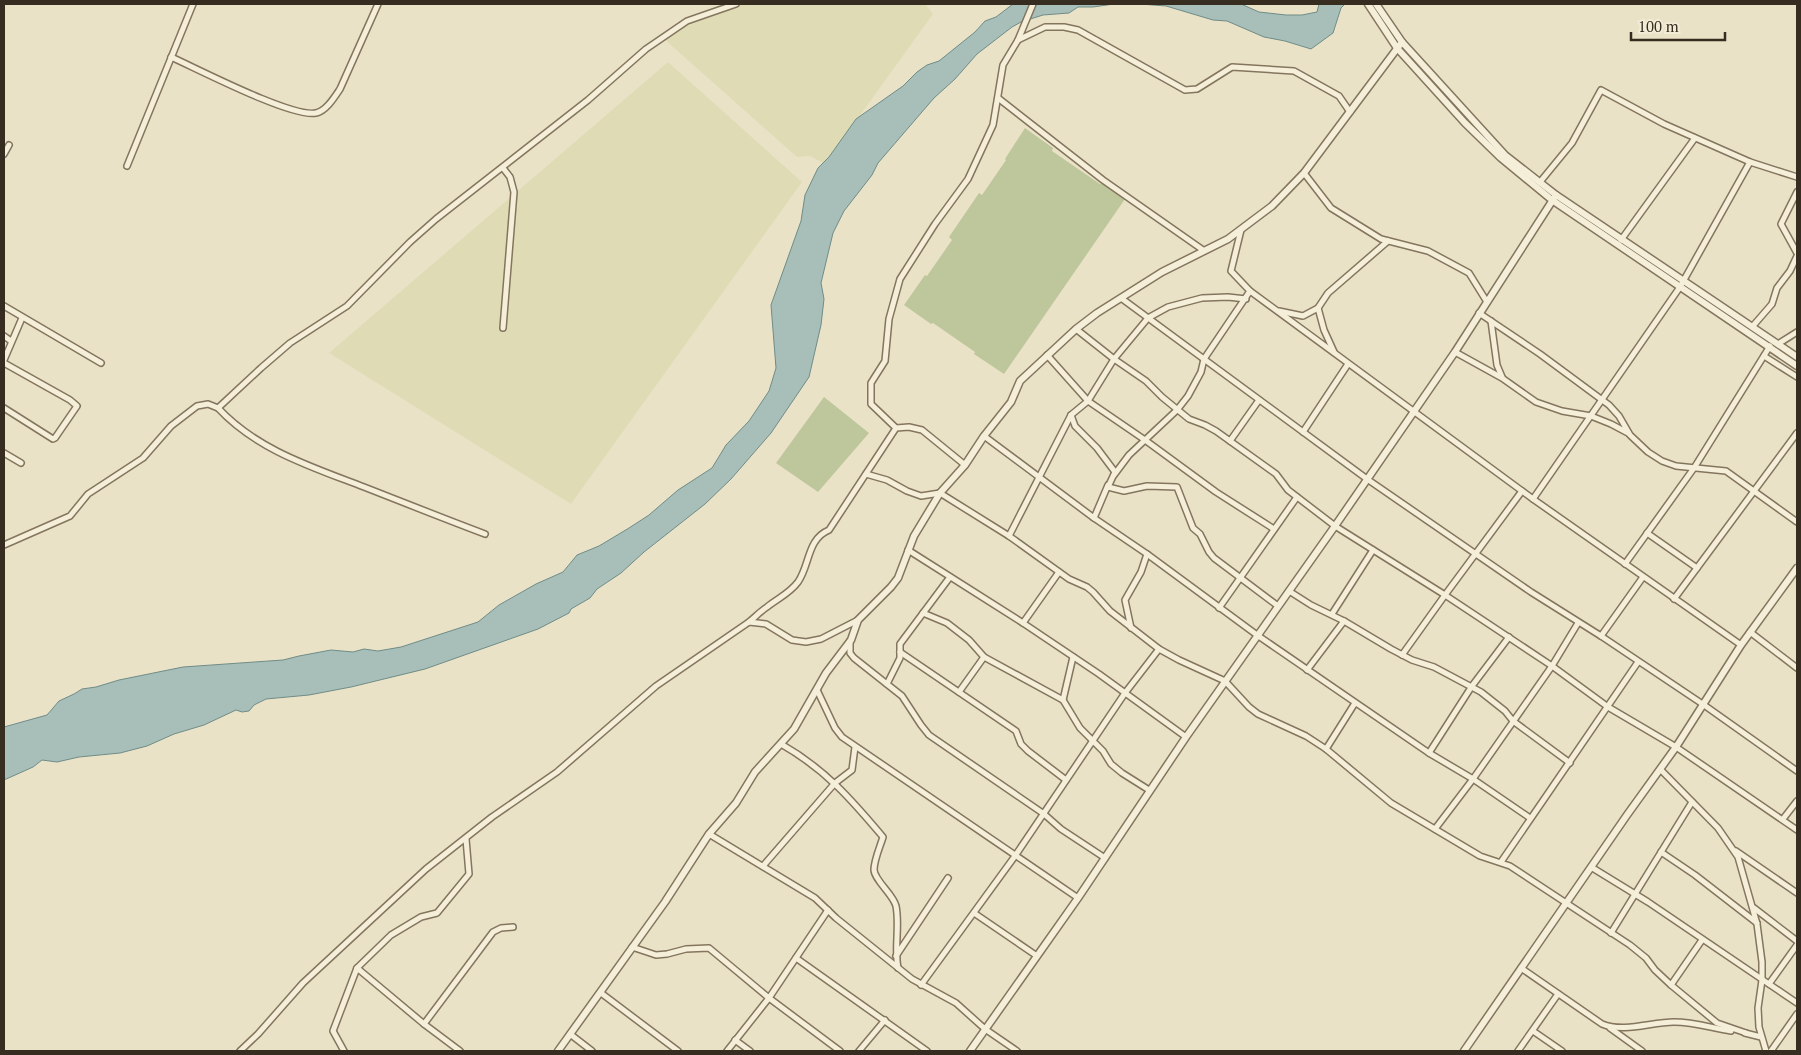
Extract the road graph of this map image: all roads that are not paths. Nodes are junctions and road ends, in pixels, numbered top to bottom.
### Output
1 (194, 4) edge
2 (378, 4) edge
3 (736, 4) edge
4 (1033, 4) edge
5 (1368, 4) edge
6 (1376, 4) edge
7 (1018, 40) junction
8 (1399, 45) junction
9 (171, 57) junction
10 (998, 98) junction
11 (1350, 112) junction
12 (1695, 138) junction
13 (9, 146) dead end
14 (4, 154) edge
15 (1750, 162) junction
16 (126, 166) dead end
17 (503, 168) junction
18 (1304, 173) junction
19 (1797, 177) edge
20 (1540, 182) junction
21 (1797, 192) edge
22 (1554, 198) junction
23 (1241, 230) junction
24 (1622, 240) junction
25 (1388, 241) junction
26 (1203, 250) junction
27 (1797, 254) edge
28 (1682, 284) junction
29 (1250, 291) junction
30 (1121, 298) junction
31 (1246, 299) junction
32 (1487, 302) junction
33 (4, 306) edge
34 (1318, 308) junction
35 (1276, 310) junction
36 (1479, 313) junction
37 (22, 318) junction
38 (1148, 318) junction
39 (1491, 322) junction
40 (1752, 327) junction
41 (503, 328) dead end
42 (1076, 329) junction
43 (1797, 332) edge
44 (4, 336) edge
45 (12, 340) junction
46 (1774, 344) junction
47 (1455, 352) junction
48 (1334, 354) junction
49 (1047, 355) junction
50 (1764, 356) junction
51 (1797, 357) edge
52 (1114, 359) junction
53 (1204, 359) junction
54 (4, 362) edge
55 (102, 363) dead end
56 (1348, 364) junction
57 (1797, 366) edge
58 (1797, 377) edge
59 (1502, 378) junction
60 (1259, 400) junction
61 (1602, 400) junction
62 (1088, 401) junction
63 (4, 408) edge
64 (218, 408) junction
65 (1177, 410) junction
66 (1412, 412) junction
67 (1071, 415) junction
68 (1591, 416) junction
69 (896, 428) junction
70 (1303, 432) junction
71 (1797, 433) edge
72 (1630, 435) junction
73 (984, 436) junction
74 (1146, 440) junction
75 (1230, 441) junction
76 (4, 453) edge
77 (21, 463) dead end
78 (965, 465) junction
79 (1694, 468) junction
80 (1115, 472) junction
81 (866, 474) junction
82 (1038, 477) junction
83 (1367, 479) junction
84 (1755, 490) junction
85 (1522, 492) junction
86 (940, 493) junction
87 (1297, 496) junction
88 (1532, 499) junction
89 (1094, 518) junction
90 (1797, 522) edge
91 (1335, 526) junction
92 (1274, 529) junction
93 (1647, 533) junction
94 (485, 534) dead end
95 (1009, 536) junction
96 (4, 545) edge
97 (908, 550) junction
98 (1373, 550) junction
99 (1476, 553) junction
100 (1147, 554) junction
101 (1625, 564) junction
102 (1697, 568) junction
103 (1797, 568) edge
104 (1059, 572) junction
105 (950, 577) junction
106 (1240, 577) junction
107 (1643, 577) junction
108 (1289, 591) junction
109 (1445, 595) junction
110 (1674, 599) junction
111 (1278, 606) junction
112 (1219, 608) junction
113 (923, 613) junction
114 (1332, 614) junction
115 (858, 620) junction
116 (1344, 620) junction
117 (749, 622) junction
118 (1022, 622) junction
119 (1578, 623) junction
120 (1132, 628) junction
121 (1750, 632) junction
122 (1257, 635) junction
123 (1601, 636) junction
124 (1509, 637) junction
125 (850, 640) junction
126 (1741, 645) junction
127 (1159, 649) junction
128 (900, 652) junction
129 (1402, 656) junction
130 (984, 657) junction
131 (1073, 657) junction
132 (1638, 662) junction
133 (1552, 666) junction
134 (1797, 668) edge
135 (1307, 670) junction
136 (1225, 681) junction
137 (887, 684) junction
138 (1472, 686) junction
139 (817, 690) junction
140 (960, 692) junction
141 (1125, 693) junction
142 (1063, 700) junction
143 (1355, 703) junction
144 (1704, 705) junction
145 (1608, 707) junction
146 (1513, 721) junction
147 (1186, 737) junction
148 (1092, 741) junction
149 (781, 744) junction
150 (855, 747) junction
151 (1676, 747) junction
152 (1326, 749) junction
153 (1429, 752) junction
154 (1570, 763) junction
155 (1660, 770) junction
156 (1797, 771) edge
157 (1473, 779) junction
158 (1066, 780) junction
159 (835, 783) junction
160 (1149, 790) junction
161 (1797, 801) edge
162 (1692, 802) junction
163 (1044, 814) junction
164 (1530, 818) junction
165 (1783, 819) junction
166 (1435, 829) junction
167 (1797, 830) edge
168 (708, 834) junction
169 (466, 839) junction
170 (1736, 851) junction
171 (1661, 852) junction
172 (1015, 856) junction
173 (1105, 858) junction
174 (1502, 862) junction
175 (763, 866) junction
176 (1591, 867) junction
177 (948, 878) dead end
178 (1797, 893) edge
179 (1635, 894) junction
180 (1078, 898) junction
181 (1566, 904) junction
182 (1754, 908) junction
183 (828, 910) junction
184 (974, 913) junction
185 (1757, 924) junction
186 (513, 927) dead end
187 (1611, 933) junction
188 (1702, 940) junction
189 (1797, 941) edge
190 (1797, 945) edge
191 (632, 947) junction
192 (896, 956) junction
193 (1036, 956) junction
194 (796, 958) junction
195 (357, 968) junction
196 (898, 968) junction
197 (1521, 968) junction
198 (1762, 980) junction
199 (1769, 984) junction
200 (1671, 985) junction
201 (921, 986) junction
202 (601, 993) junction
203 (1558, 994) junction
204 (769, 998) junction
205 (1797, 1003) edge
206 (1797, 1014) edge
207 (885, 1020) junction
208 (424, 1024) junction
209 (1609, 1027) junction
210 (985, 1029) junction
211 (1533, 1031) junction
212 (1746, 1033) junction
213 (570, 1034) junction
214 (1761, 1038) junction
215 (735, 1040) junction
216 (836, 1050) edge
217 (1467, 1050) edge
218 (240, 1051) edge
219 (344, 1051) edge
220 (460, 1051) edge
221 (558, 1051) edge
222 (592, 1051) edge
223 (678, 1051) edge
224 (727, 1051) edge
225 (750, 1051) edge
226 (858, 1051) edge
227 (927, 1051) edge
228 (970, 1051) edge
229 (1017, 1051) edge
230 (1518, 1051) edge
231 (1562, 1051) edge
232 (1642, 1051) edge
233 (1766, 1051) edge
234 (1771, 1051) edge

1 - 9 street
2 - 9 street
3 - 17 street
4 - 7 street
5 - 8 street
6 - 8 street
7 - 10 street
7 - 11 street
8 - 11 street
8 - 20 street
8 - 22 street
9 - 16 street
10 - 26 street
10 - 69 street
11 - 18 street
12 - 15 street
12 - 20 street
12 - 24 street
13 - 14 street
15 - 19 street
15 - 28 street
17 - 41 street
17 - 64 street
18 - 23 street
18 - 25 street
20 - 22 street
21 - 27 street
22 - 24 street
22 - 28 street
22 - 32 street
23 - 26 street
23 - 29 street
24 - 28 street
25 - 32 street
25 - 34 street
26 - 30 street
27 - 40 street
28 - 40 street
28 - 46 street
28 - 61 street
29 - 31 street
29 - 35 street
30 - 38 street
30 - 42 street
31 - 38 street
31 - 53 street
32 - 36 street
33 - 37 street
34 - 35 street
34 - 48 street
35 - 48 street
36 - 39 street
36 - 47 street
37 - 45 street
37 - 55 street
38 - 52 street
38 - 53 street
39 - 59 street
39 - 61 street
40 - 46 street
42 - 49 street
42 - 52 street
43 - 46 street
44 - 45 street
45 - 54 street
46 - 50 street
46 - 51 street
46 - 57 street
47 - 59 street
47 - 66 street
48 - 56 street
49 - 62 street
49 - 73 street
50 - 58 street
50 - 79 street
52 - 62 street
52 - 65 street
53 - 60 street
53 - 65 street
54 - 63 street
56 - 66 street
56 - 70 street
59 - 68 street
60 - 70 street
60 - 75 street
61 - 68 street
61 - 72 street
62 - 67 street
62 - 74 street
64 - 94 street
64 - 96 street
65 - 74 street
65 - 75 street
66 - 83 street
66 - 85 street
67 - 80 street
67 - 82 street
68 - 72 street
68 - 88 street
69 - 78 street
69 - 81 street
70 - 83 street
71 - 84 street
72 - 79 street
73 - 78 street
73 - 82 street
74 - 80 street
74 - 92 street
75 - 87 street
76 - 77 street
78 - 86 street
79 - 84 street
79 - 93 street
80 - 89 street
80 - 106 street
81 - 86 street
81 - 117 street
82 - 89 street
82 - 95 street
83 - 91 street
83 - 99 street
84 - 90 street
84 - 102 street
85 - 88 street
85 - 99 street
86 - 95 street
86 - 97 street
87 - 91 street
87 - 92 street
88 - 101 street
89 - 100 street
91 - 98 street
91 - 108 street
92 - 106 street
93 - 101 street
93 - 102 street
95 - 104 street
97 - 105 street
97 - 115 street
98 - 109 street
98 - 114 street
99 - 109 street
99 - 119 street
100 - 112 street
100 - 120 street
101 - 107 street
102 - 110 street
103 - 121 street
104 - 118 street
104 - 120 street
105 - 113 street
105 - 118 street
106 - 111 street
106 - 112 street
107 - 110 street
107 - 123 street
108 - 111 street
108 - 114 street
109 - 124 street
109 - 129 street
110 - 126 street
111 - 122 street
112 - 122 street
113 - 128 street
113 - 130 street
114 - 116 street
115 - 117 street
115 - 125 street
116 - 129 street
116 - 135 street
117 - 169 street
118 - 131 street
119 - 123 street
119 - 133 street
120 - 127 street
121 - 126 street
121 - 134 street
122 - 135 street
122 - 136 street
123 - 132 street
124 - 133 street
124 - 138 street
125 - 137 street
125 - 139 street
126 - 144 street
127 - 136 street
127 - 141 street
128 - 137 street
128 - 140 street
129 - 138 street
130 - 140 street
130 - 142 street
131 - 141 street
131 - 142 street
132 - 144 street
132 - 145 street
133 - 145 street
133 - 146 street
135 - 143 street
136 - 147 street
136 - 152 street
137 - 163 street
138 - 146 street
138 - 153 street
139 - 149 street
139 - 150 street
140 - 158 street
141 - 147 street
141 - 148 street
142 - 148 street
143 - 152 street
143 - 153 street
144 - 151 street
144 - 156 street
145 - 151 street
145 - 154 street
146 - 154 street
146 - 157 street
147 - 160 street
148 - 158 street
148 - 160 street
149 - 159 street
149 - 168 street
150 - 159 street
150 - 172 street
151 - 155 street
151 - 165 street
152 - 166 street
153 - 157 street
154 - 164 street
155 - 162 street
155 - 176 street
157 - 164 street
157 - 166 street
158 - 163 street
159 - 175 street
159 - 192 street
160 - 173 street
161 - 165 street
162 - 170 street
162 - 171 street
163 - 172 street
163 - 173 street
164 - 174 street
165 - 167 street
166 - 174 street
168 - 175 street
168 - 191 street
169 - 195 street
169 - 218 street
170 - 178 street
170 - 182 street
171 - 179 street
171 - 185 street
172 - 180 street
172 - 184 street
173 - 180 street
174 - 181 street
175 - 183 street
176 - 179 street
176 - 181 street
177 - 192 street
179 - 187 street
179 - 188 street
180 - 193 street
181 - 187 street
181 - 197 street
182 - 185 street
182 - 189 street
183 - 194 street
183 - 196 street
184 - 193 street
184 - 201 street
185 - 198 street
186 - 208 street
187 - 200 street
188 - 198 street
188 - 200 street
190 - 199 street
191 - 202 street
191 - 204 street
192 - 196 street
193 - 210 street
194 - 204 street
194 - 207 street
195 - 208 street
195 - 219 street
196 - 201 street
197 - 203 street
197 - 217 street
198 - 199 street
198 - 214 street
199 - 205 street
200 - 212 street
201 - 210 street
202 - 213 street
202 - 223 street
203 - 209 street
203 - 211 street
204 - 215 street
204 - 216 street
206 - 234 street
207 - 226 street
207 - 227 street
208 - 220 street
209 - 212 street
209 - 232 street
210 - 228 street
210 - 229 street
211 - 230 street
211 - 231 street
212 - 214 street
213 - 221 street
213 - 222 street
214 - 233 street
215 - 224 street
215 - 225 street

